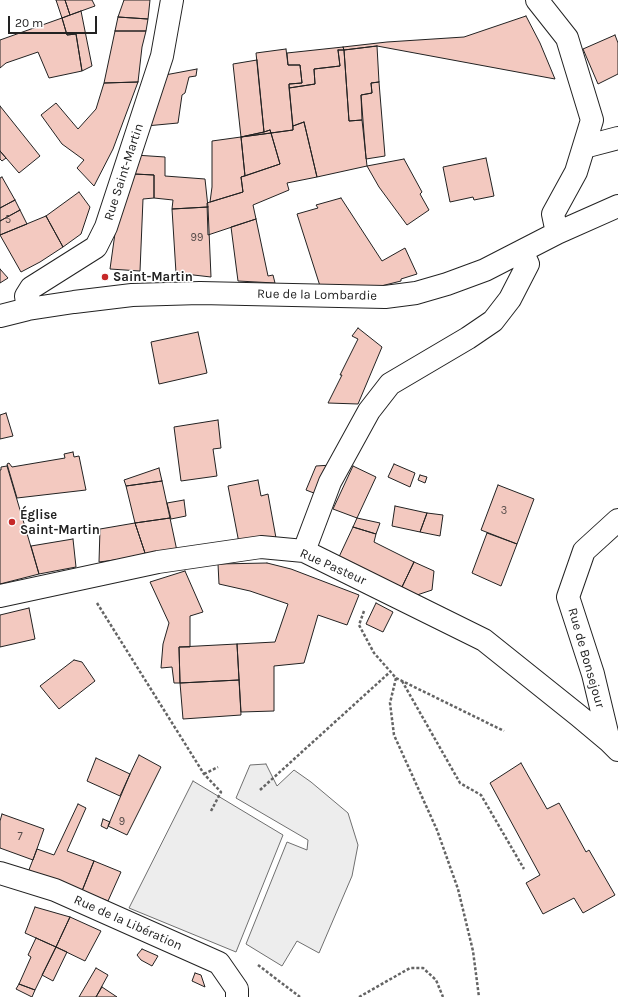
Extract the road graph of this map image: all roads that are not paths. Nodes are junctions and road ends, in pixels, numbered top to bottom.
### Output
1 (172, 0) edge
2 (537, 0) edge
3 (618, 138) edge
4 (584, 147) junction
5 (618, 206) edge
6 (557, 233) junction
7 (522, 252) junction
8 (28, 309) junction
9 (0, 316) edge
10 (618, 520) edge
11 (304, 551) junction
12 (0, 596) edge
13 (614, 746) edge
14 (0, 873) edge
15 (236, 997) edge

1 - 8 street, Rue Saint-Martin
2 - 4 street
3 - 4 street
4 - 6 street
5 - 6 street, Rue de la Lombardie
6 - 7 street, Rue de la Lombardie
7 - 8 street, Rue de la Lombardie
7 - 11 street
8 - 9 street, Rue de la Lombardie
10 - 13 street, Rue de Bonsejour
11 - 12 street, Rue Pasteur
11 - 13 street, Rue Pasteur
14 - 15 street, Rue de la Libération

